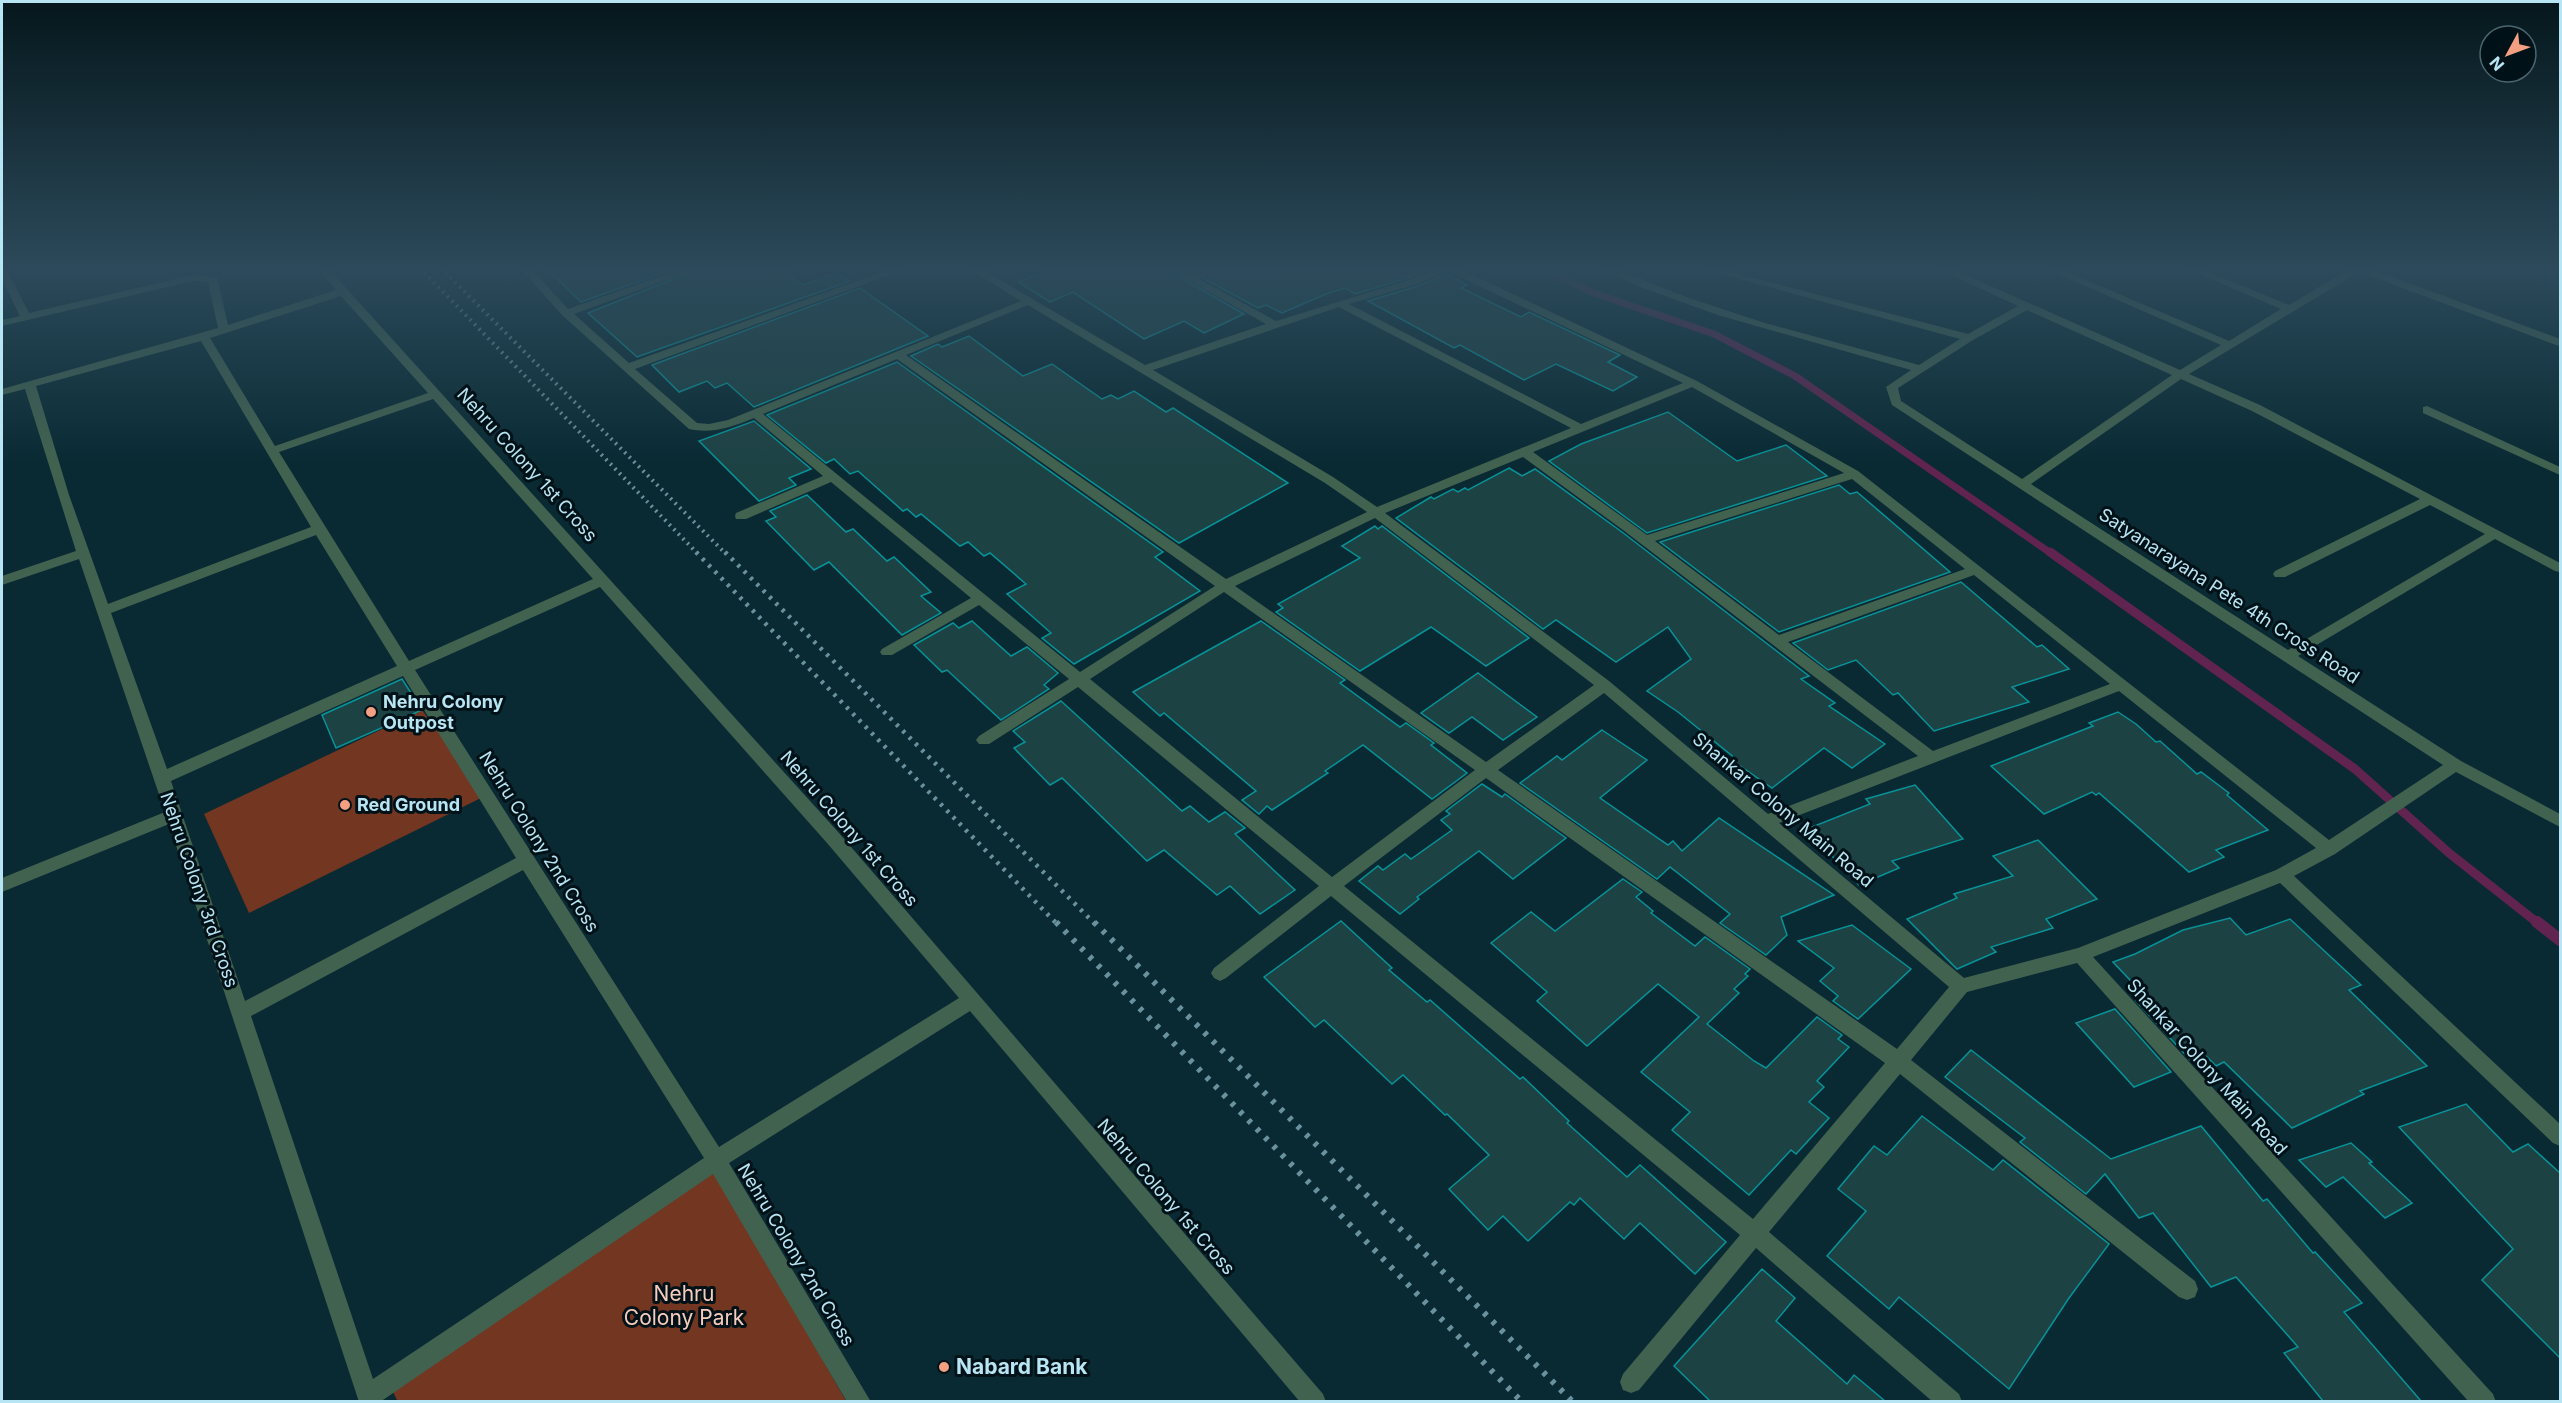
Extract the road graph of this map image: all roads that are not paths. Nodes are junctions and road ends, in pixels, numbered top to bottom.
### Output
1 (214, 333) edge
2 (381, 333) edge
3 (590, 333) edge
4 (722, 333) edge
5 (949, 333) edge
6 (1085, 333) edge
7 (1250, 333) edge
8 (1398, 333) edge
9 (1587, 333) edge
10 (1793, 333) edge
11 (1952, 333) edge
12 (1977, 333) edge
13 (2089, 333) edge
14 (2203, 333) edge
15 (2249, 333) edge
16 (2534, 333) edge
17 (204, 337) junction
18 (1969, 338) junction
19 (2560, 343) edge
20 (2230, 345) junction
21 (897, 354) junction
22 (629, 367) junction
23 (1145, 369) junction
24 (1922, 369) junction
25 (2181, 374) junction
26 (1693, 383) junction
27 (30, 385) junction
28 (2, 392) edge
29 (437, 394) junction
30 (2427, 410) dead end
31 (755, 413) junction
32 (1579, 428) junction
33 (271, 451) junction
34 (1523, 451) junction
35 (2560, 471) edge
36 (1854, 474) junction
37 (833, 476) junction
38 (2023, 484) junction
39 (2430, 500) junction
40 (1376, 512) junction
41 (741, 516) dead end
42 (319, 529) junction
43 (2495, 534) junction
44 (1645, 540) junction
45 (84, 553) junction
46 (2560, 568) edge
47 (1975, 570) junction
48 (2280, 574) dead end
49 (603, 580) junction
50 (2, 581) edge
51 (1226, 585) junction
52 (981, 598) junction
53 (103, 610) junction
54 (1776, 641) junction
55 (887, 652) dead end
56 (2288, 656) junction
57 (406, 668) junction
58 (1078, 678) junction
59 (2121, 685) junction
60 (1604, 686) junction
61 (984, 740) dead end
62 (1930, 758) junction
63 (2455, 765) junction
64 (1486, 769) junction
65 (162, 778) junction
66 (174, 815) junction
67 (1766, 821) junction
68 (2560, 821) edge
69 (2328, 849) junction
70 (526, 861) junction
71 (2282, 875) junction
72 (2, 885) edge
73 (1330, 886) junction
74 (2080, 955) junction
75 (1220, 973) dead end
76 (1961, 986) junction
77 (972, 1000) junction
78 (240, 1013) junction
79 (1898, 1061) junction
80 (2560, 1137) edge
81 (717, 1160) junction
82 (1755, 1234) junction
83 (2187, 1289) dead end
84 (1631, 1382) dead end
85 (367, 1399) edge
86 (860, 1401) edge
87 (1315, 1401) edge
88 (1951, 1401) edge
89 (2485, 1401) edge

1 - 17 street
2 - 29 street, Nehru Colony 1st Cross
3 - 22 street
4 - 22 street
5 - 21 street
6 - 23 street, Shankar Colony Main Road
7 - 23 street
8 - 32 street
9 - 26 street
10 - 24 street
11 - 18 street
12 - 18 street
13 - 25 street
14 - 20 street
15 - 20 street
16 - 19 street
17 - 27 street
17 - 33 street, Nehru Colony 2nd Cross
18 - 24 street
20 - 25 street
21 - 31 street
21 - 51 street
22 - 31 street
23 - 40 street, Shankar Colony Main Road
24 - 38 street, Satyanarayana Pete 4th Cross Road
25 - 38 street
25 - 39 street
26 - 32 street
26 - 36 street
27 - 28 street
27 - 45 street, Nehru Colony 3rd Cross
29 - 33 street
29 - 49 street, Nehru Colony 1st Cross
30 - 35 street
31 - 37 street
32 - 34 street
33 - 42 street, Nehru Colony 2nd Cross
34 - 40 street
34 - 44 street
36 - 44 street
36 - 47 street
37 - 41 street
37 - 52 street
38 - 56 street, Satyanarayana Pete 4th Cross Road
39 - 43 street
39 - 48 street
40 - 51 street
40 - 60 street, Shankar Colony Main Road
42 - 53 street
42 - 57 street, Nehru Colony 2nd Cross
43 - 46 street
43 - 56 street
44 - 54 street
45 - 50 street
45 - 53 street, Nehru Colony 3rd Cross
47 - 54 street
47 - 59 street
49 - 57 street
49 - 77 street, Nehru Colony 1st Cross
51 - 58 street
51 - 64 street
52 - 55 street
52 - 58 street
53 - 65 street, Nehru Colony 3rd Cross
54 - 62 street
56 - 63 street, Satyanarayana Pete 4th Cross Road
57 - 65 street
57 - 70 street, Nehru Colony 2nd Cross
58 - 61 street
58 - 73 street
59 - 62 street
59 - 69 street
60 - 64 street
60 - 67 street, Shankar Colony Main Road
62 - 67 street
63 - 68 street, Satyanarayana Pete 4th Cross Road
63 - 69 street
64 - 73 street
64 - 79 street
65 - 66 street, Nehru Colony 3rd Cross
66 - 72 street
66 - 78 street, Nehru Colony 3rd Cross
67 - 76 street, Shankar Colony Main Road
69 - 71 street
70 - 78 street
70 - 81 street, Nehru Colony 2nd Cross
71 - 74 street
71 - 80 street
73 - 75 street
73 - 82 street
74 - 76 street
74 - 89 street, Shankar Colony Main Road
76 - 79 street
77 - 81 street
77 - 87 street, Nehru Colony 1st Cross
78 - 85 street, Nehru Colony 3rd Cross
79 - 82 street
79 - 83 street
81 - 85 street
81 - 86 street, Nehru Colony 2nd Cross
82 - 84 street
82 - 88 street

